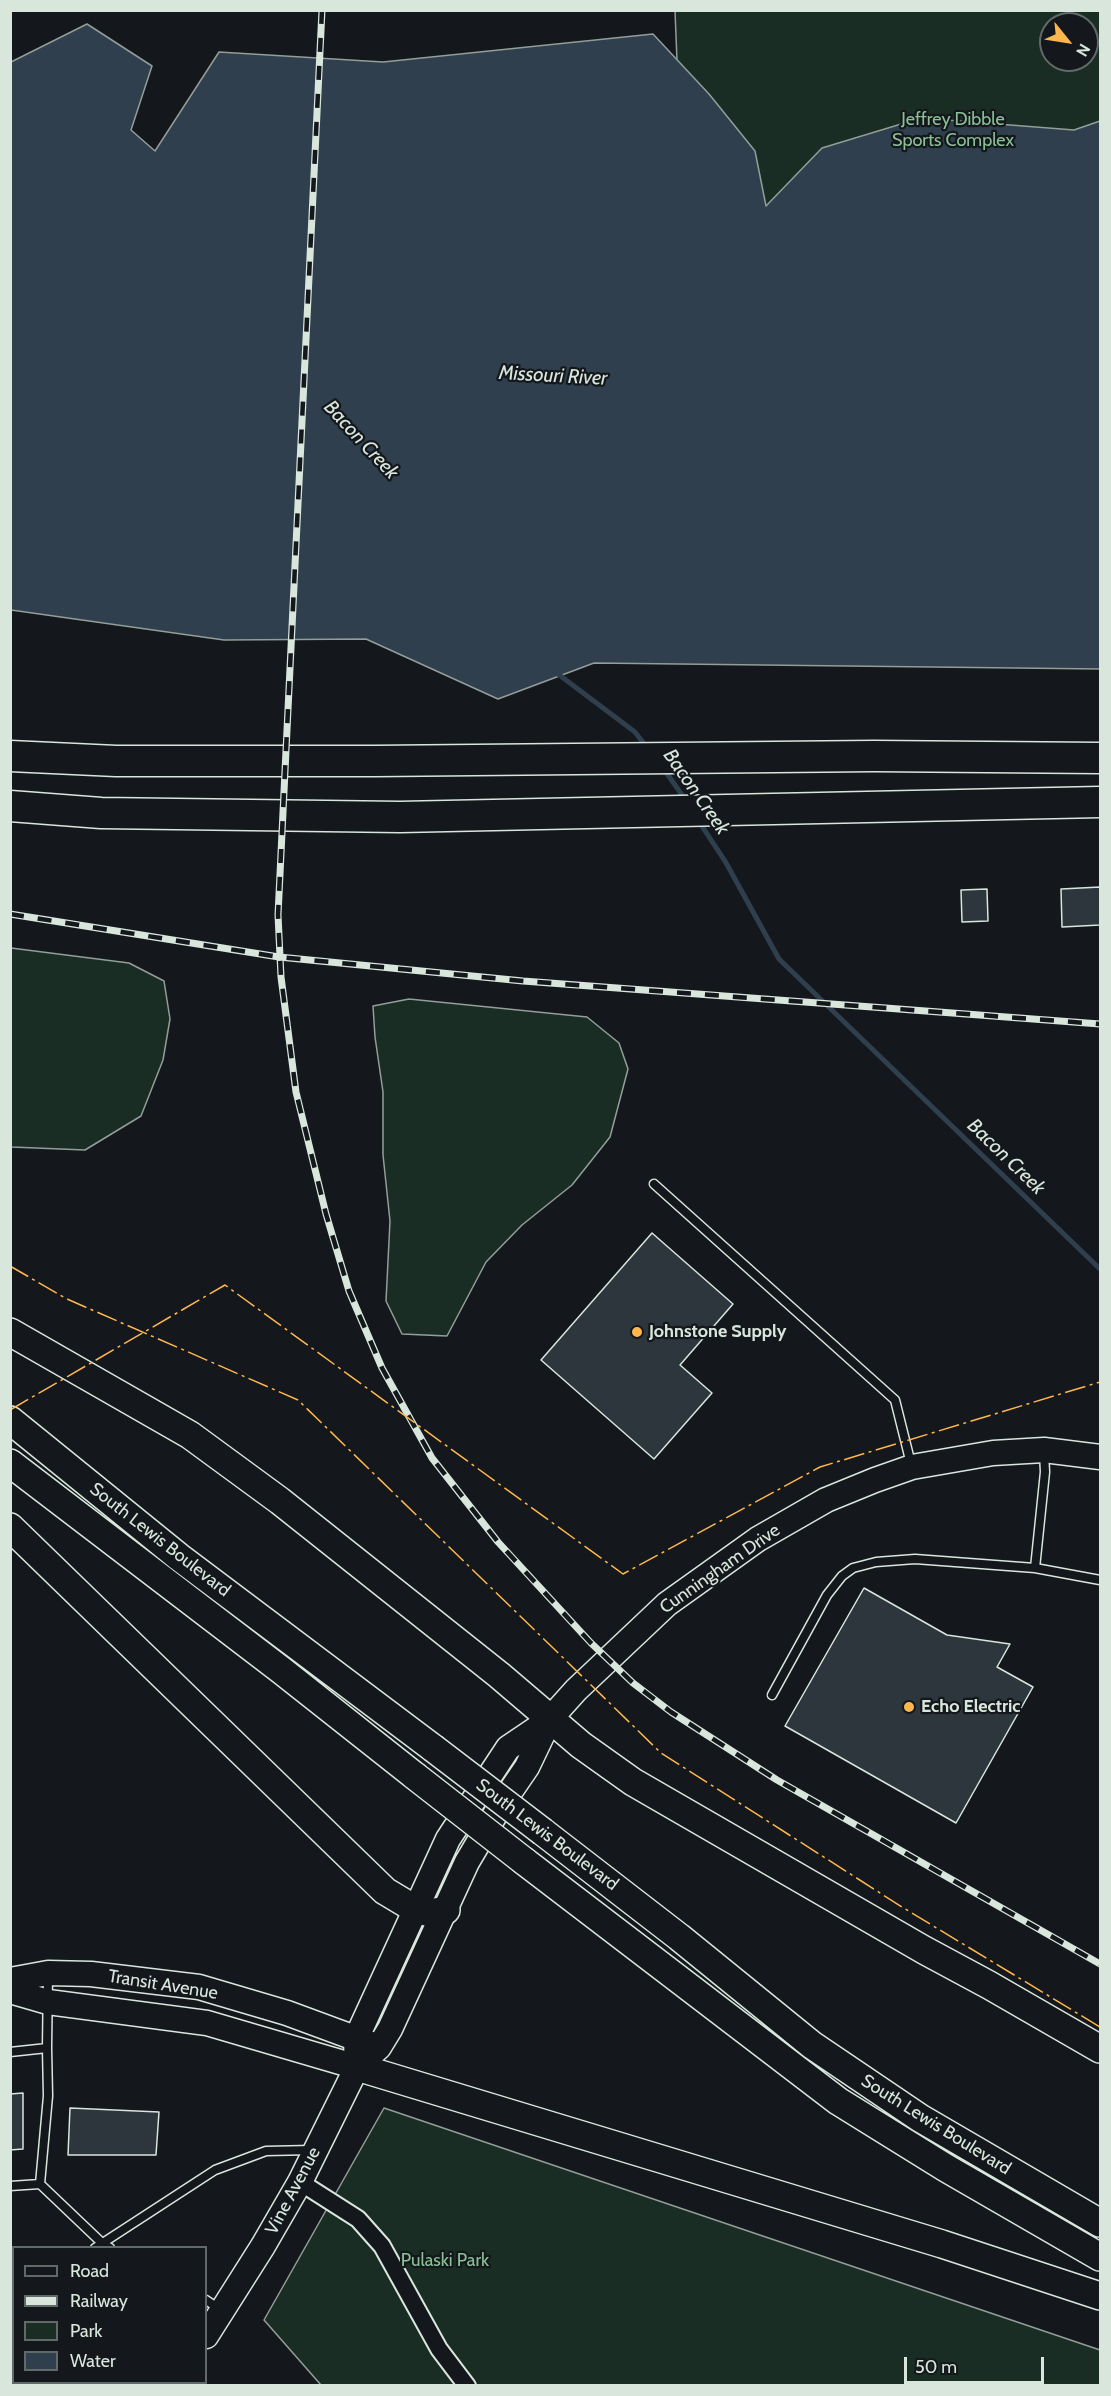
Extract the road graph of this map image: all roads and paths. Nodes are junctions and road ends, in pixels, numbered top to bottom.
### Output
1 (10, 756) edge
2 (1101, 758) edge
3 (1101, 802) edge
4 (10, 806) edge
5 (654, 1185) dead end
6 (10, 1332) edge
7 (10, 1420) edge
8 (1044, 1450) junction
9 (1101, 1456) edge
10 (10, 1463) edge
11 (912, 1467) junction
12 (10, 1527) edge
13 (1035, 1568) junction
14 (1101, 1580) edge
15 (772, 1695) dead end
16 (550, 1719) junction
17 (416, 1909) junction
18 (446, 1910) junction
19 (48, 1973) junction
20 (10, 1980) edge
21 (10, 1991) edge
22 (48, 2002) junction
23 (356, 2039) junction
24 (379, 2047) junction
25 (47, 2048) junction
26 (1101, 2049) edge
27 (10, 2052) edge
28 (357, 2067) junction
29 (316, 2150) junction
30 (300, 2182) junction
31 (40, 2184) junction
32 (10, 2186) edge
33 (1101, 2223) edge
34 (102, 2246) edge
35 (1101, 2257) edge
36 (1101, 2296) edge
37 (214, 2305) edge
38 (207, 2332) edge
39 (467, 2385) edge

1 - 2 highway
3 - 4 highway
5 - 11 lane
6 - 16 main road
7 - 33 main road, South Lewis Boulevard, bridge
8 - 9 main road, Cunningham Drive
8 - 11 main road, Cunningham Drive
8 - 13 lane
10 - 35 main road, South Lewis Boulevard, bridge
11 - 16 main road, Cunningham Drive
12 - 17 main road
13 - 14 lane
13 - 15 lane
16 - 17 main road
16 - 18 main road, Cunningham Drive
16 - 26 main road
17 - 18 main road
17 - 23 main road
18 - 24 main road, Cunningham Drive
19 - 20 main road, Transit Avenue
19 - 22 lane
19 - 23 main road, Transit Avenue
21 - 22 main road, Transit Avenue
22 - 25 lane
22 - 28 main road, Transit Avenue
23 - 24 main road, Transit Avenue
23 - 28 main road
24 - 28 main road, Vine Avenue
25 - 27 lane
25 - 31 lane
28 - 29 main road, Vine Avenue
28 - 36 main road
29 - 30 main road, Vine Avenue
29 - 34 lane
30 - 37 main road, Vine Avenue
30 - 39 street
31 - 32 lane
31 - 34 lane
37 - 38 main road, Vine Avenue

